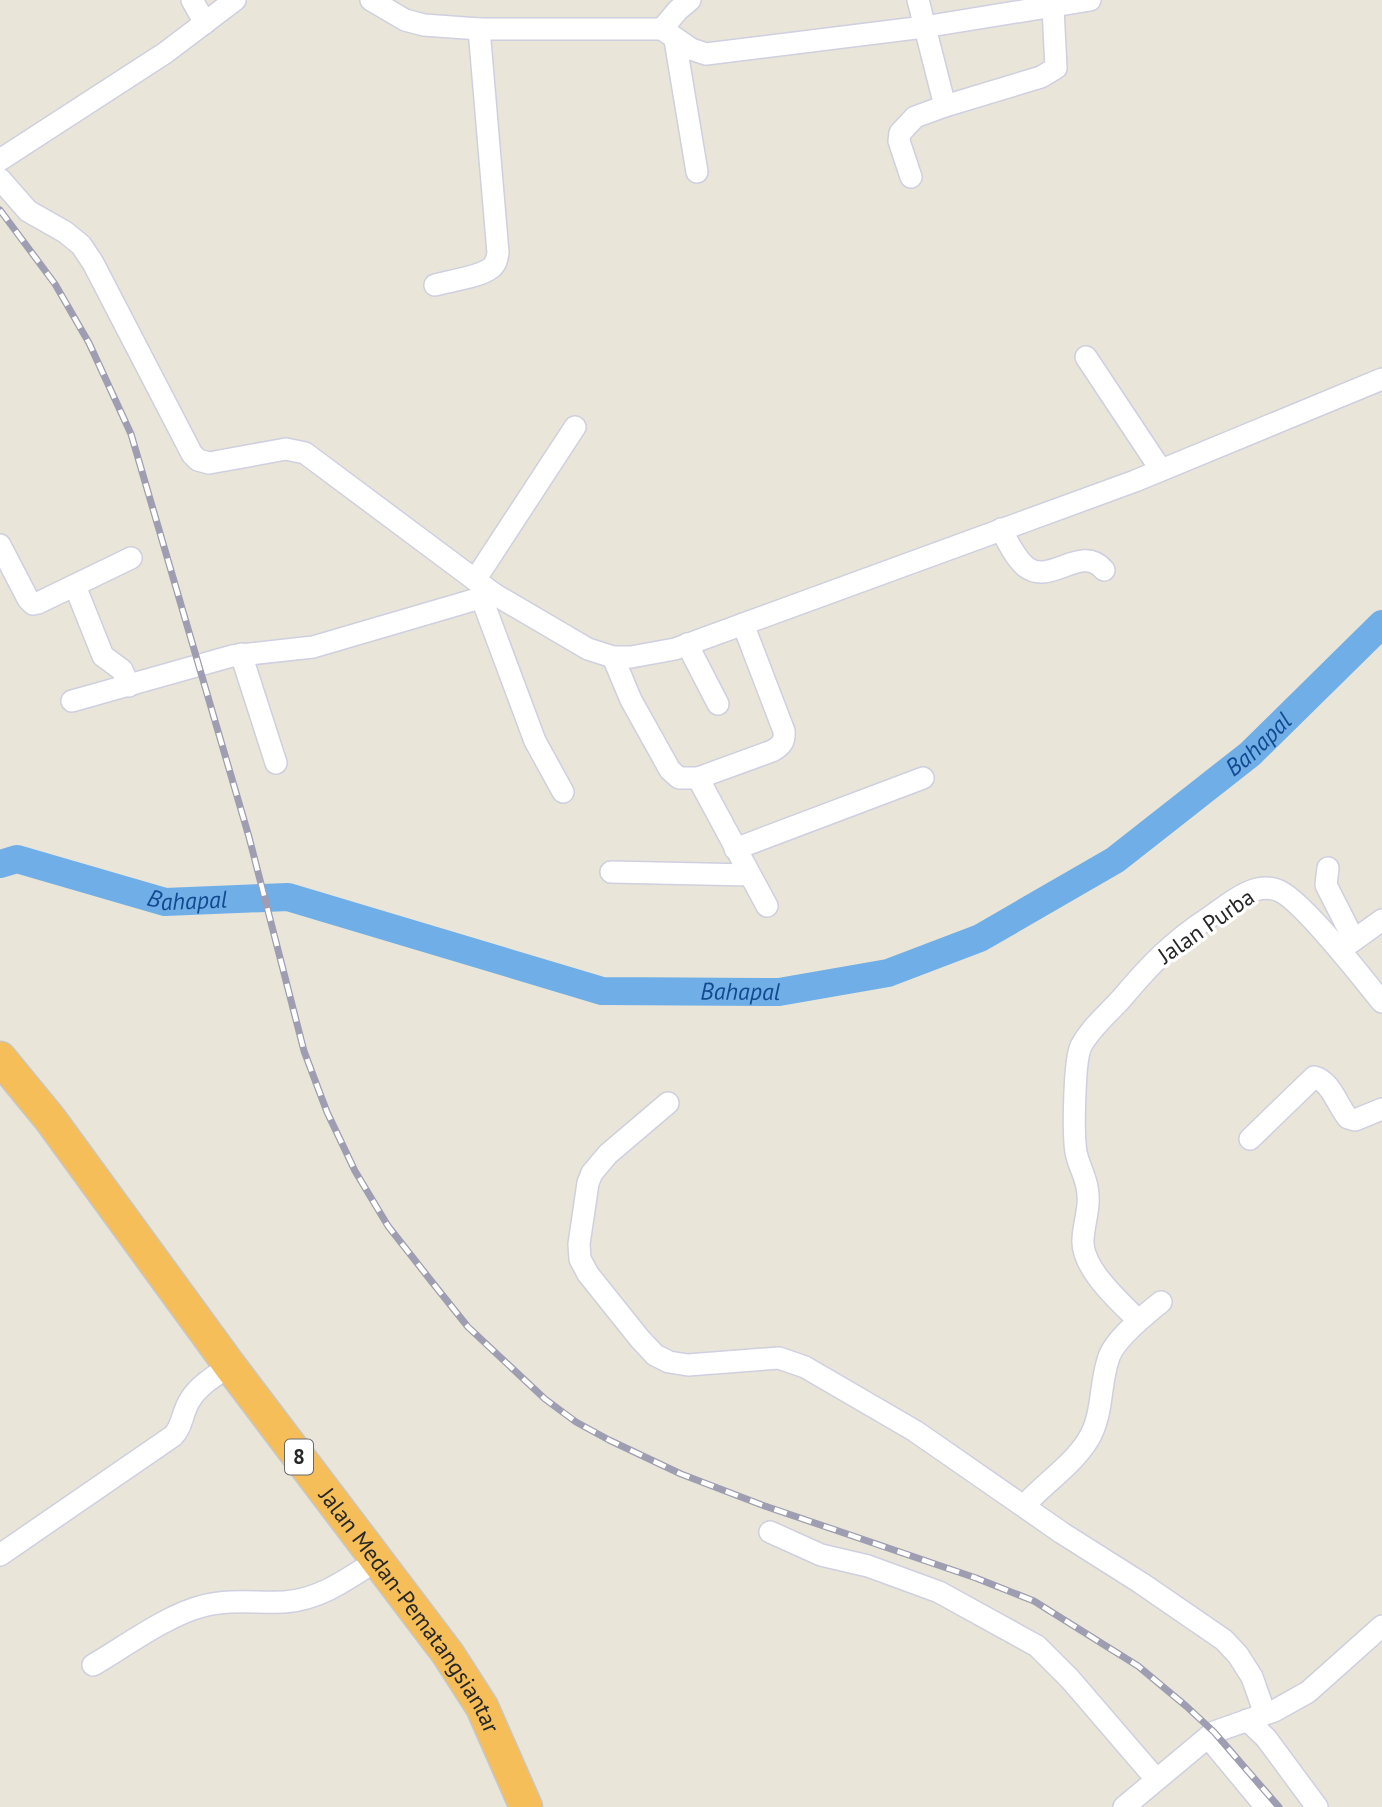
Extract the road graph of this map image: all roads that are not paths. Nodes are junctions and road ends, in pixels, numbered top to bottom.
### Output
1 (191, 0) edge
2 (235, 0) edge
3 (372, 0) edge
4 (690, 0) edge
5 (918, 0) edge
6 (1090, 0) edge
7 (1053, 8) junction
8 (205, 23) junction
9 (924, 27) junction
10 (479, 29) junction
11 (668, 35) junction
12 (944, 106) junction
13 (0, 159) edge
14 (697, 172) dead end
15 (911, 177) dead end
16 (0, 179) edge
17 (435, 285) dead end
18 (1086, 357) dead end
19 (1382, 379) edge
20 (575, 427) dead end
21 (1161, 470) junction
22 (1001, 529) junction
23 (0, 545) edge
24 (131, 558) dead end
25 (1104, 570) dead end
26 (75, 586) junction
27 (483, 591) junction
28 (743, 624) junction
29 (687, 644) junction
30 (241, 654) junction
31 (613, 657) junction
32 (129, 686) junction
33 (72, 701) dead end
34 (718, 704) dead end
35 (276, 763) dead end
36 (698, 778) junction
37 (923, 778) dead end
38 (563, 792) dead end
39 (735, 849) junction
40 (1328, 868) dead end
41 (611, 872) dead end
42 (750, 875) junction
43 (766, 906) dead end
44 (1382, 920) edge
45 (1346, 946) junction
46 (1382, 1002) edge
47 (0, 1058) edge
48 (0, 1086) edge
49 (668, 1103) dead end
50 (1382, 1109) edge
51 (50, 1119) junction
52 (1250, 1139) dead end
53 (1161, 1302) dead end
54 (1138, 1320) junction
55 (230, 1366) junction
56 (1024, 1506) junction
57 (769, 1532) dead end
58 (0, 1555) edge
59 (377, 1560) junction
60 (1379, 1637) edge
61 (93, 1665) dead end
62 (1256, 1717) junction
63 (1208, 1737) junction
64 (1156, 1779) junction
65 (526, 1807) edge
66 (1124, 1807) edge
67 (1266, 1807) edge
68 (1317, 1807) edge

1 - 8 street
2 - 8 street
3 - 10 street
4 - 11 street
5 - 9 street
6 - 7 street
7 - 9 street
7 - 12 street
8 - 13 street
9 - 11 street
9 - 12 street
10 - 11 street
10 - 17 street
11 - 14 street
12 - 15 street
16 - 27 street
18 - 21 street
19 - 21 street
20 - 27 street
21 - 22 street
22 - 25 street
22 - 28 street
23 - 26 street
24 - 26 street
26 - 32 street
27 - 30 street
27 - 31 street
27 - 38 street
28 - 29 street
28 - 36 street
29 - 31 street
29 - 34 street
30 - 32 street
30 - 35 street
31 - 36 street
32 - 33 street
36 - 39 street
37 - 39 street
39 - 42 street
40 - 45 street
41 - 42 street
42 - 43 street
44 - 45 street
45 - 46 street, Jalan Purba
45 - 54 street, Jalan Purba
47 - 51 highway, 8
48 - 51 highway, 8
49 - 56 street
50 - 52 street
51 - 55 highway, Jalan Medan-Pematangsiantar / 8
53 - 54 street
54 - 56 street
55 - 58 street
55 - 59 highway, Jalan Medan-Pematangsiantar / 8
56 - 62 street
57 - 64 street
59 - 61 street
59 - 65 highway, Jalan Medan-Pematangsiantar / 8
60 - 62 street
62 - 63 street
62 - 68 street
63 - 64 street
63 - 67 street
64 - 66 street

